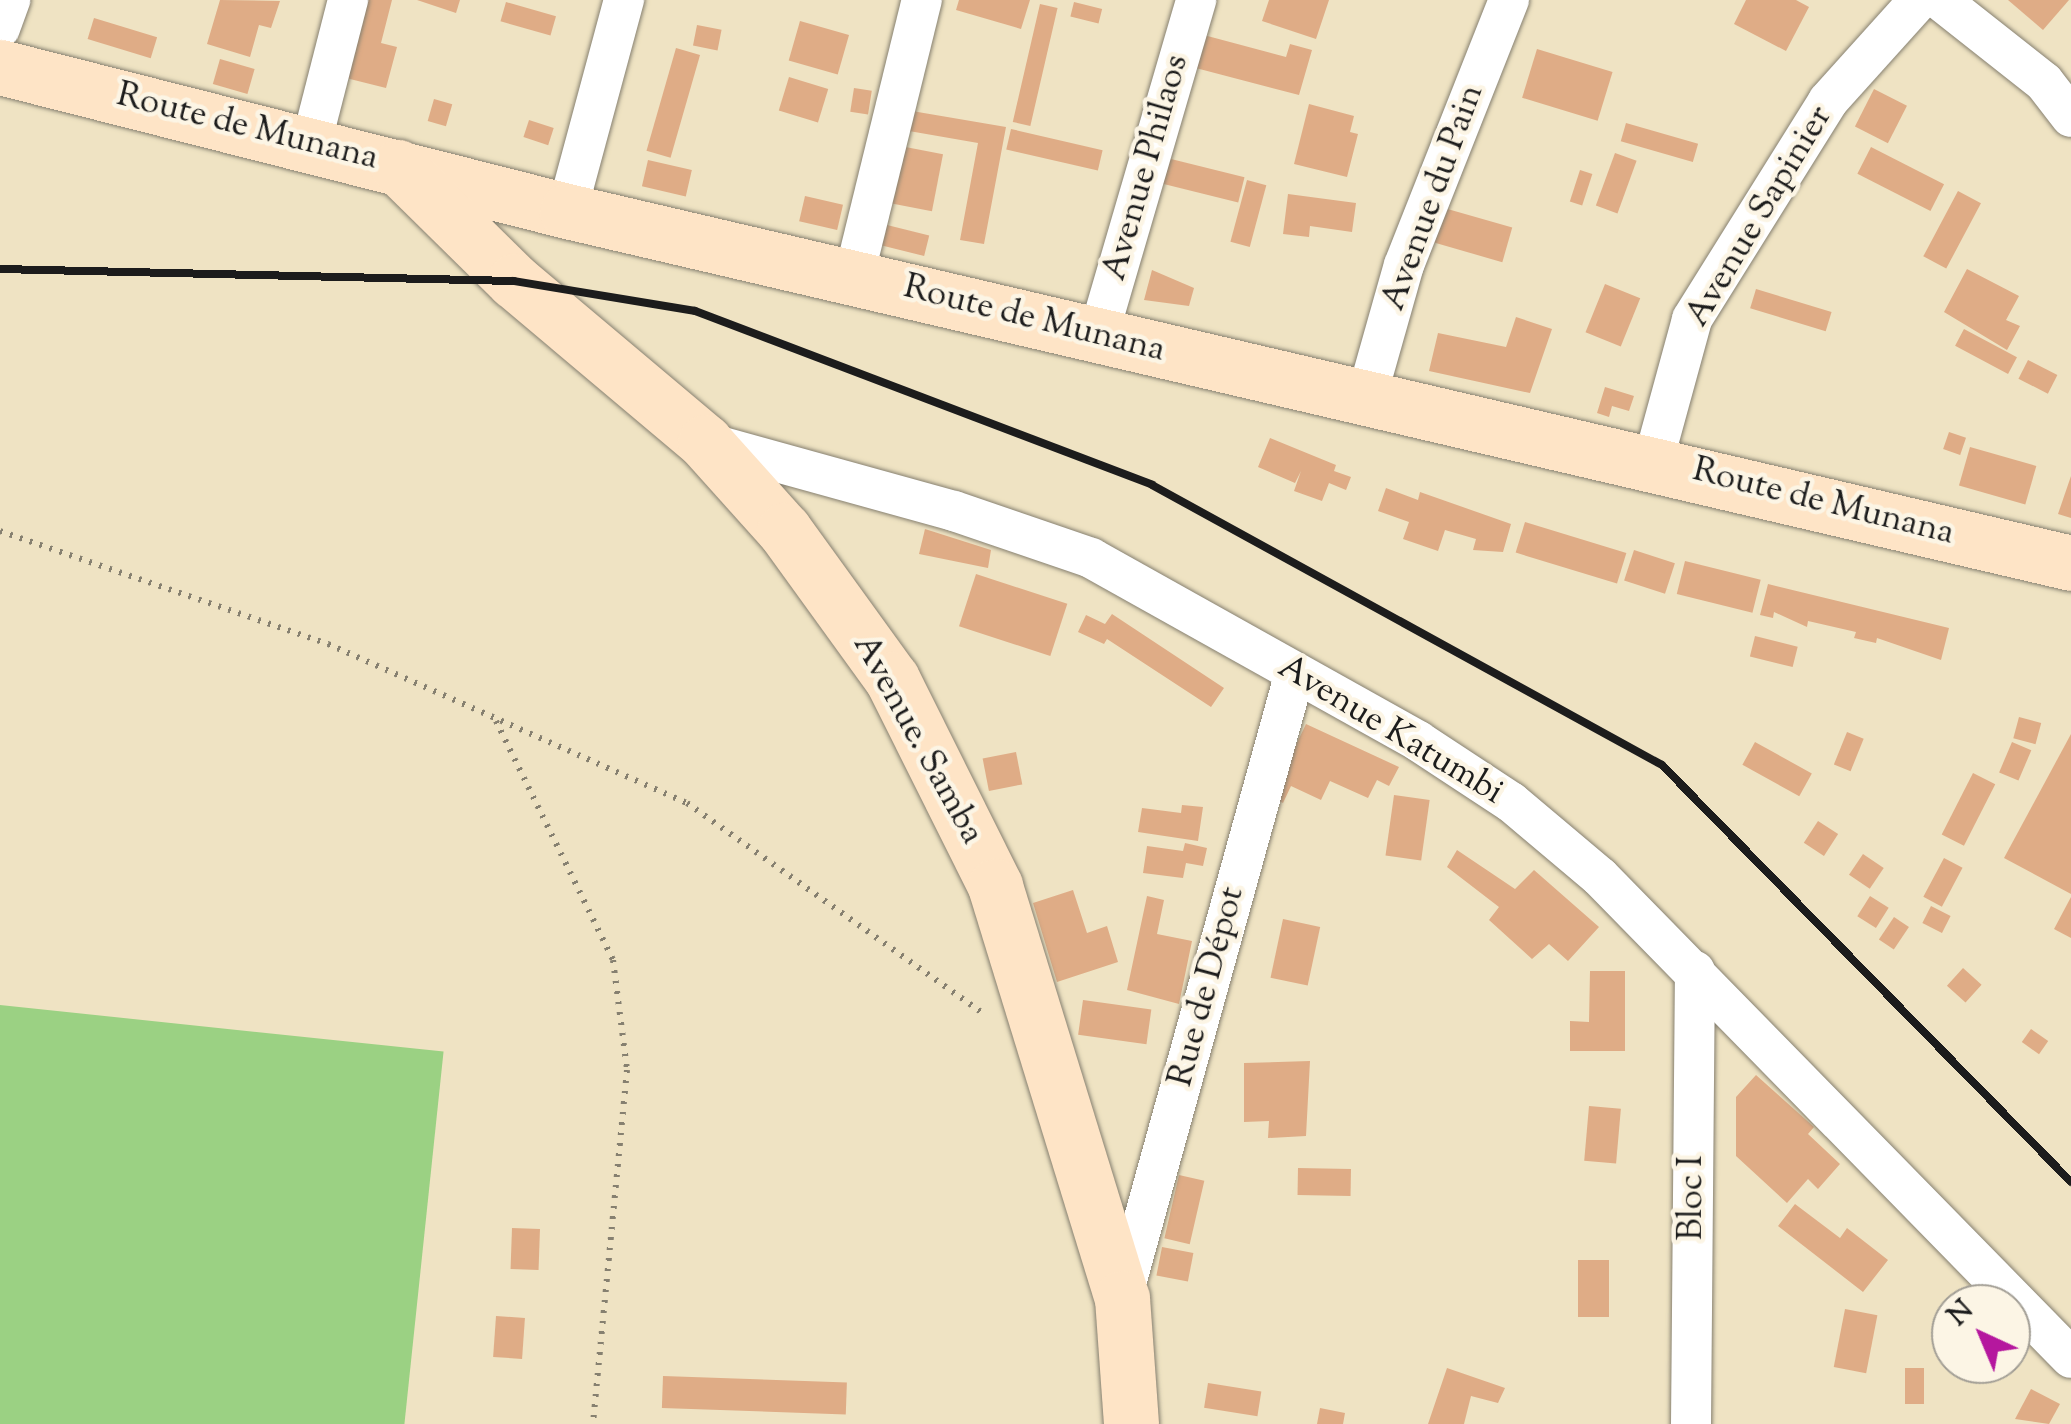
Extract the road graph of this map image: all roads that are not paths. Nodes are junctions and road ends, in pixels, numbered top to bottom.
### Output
1 (10, 0) edge
2 (348, 0) edge
3 (624, 0) edge
4 (922, 0) edge
5 (1196, 0) edge
6 (1509, 0) edge
7 (1919, 0) edge
8 (1940, 0) edge
9 (0, 28) edge
10 (0, 66) edge
11 (2071, 118) edge
12 (310, 148) junction
13 (396, 164) junction
14 (567, 211) junction
15 (854, 276) junction
16 (1098, 336) junction
17 (1366, 399) junction
18 (705, 442) junction
19 (1653, 462) junction
20 (2071, 563) edge
21 (1294, 676) junction
22 (1694, 971) junction
23 (1122, 1298) junction
24 (2071, 1358) edge
25 (1131, 1424) edge
26 (1691, 1424) edge

1 - 9 street
2 - 12 street
3 - 14 street
4 - 15 street
5 - 16 street, Avenue Philaos
6 - 17 street, Avenue du Pain
7 - 19 street, Avenue Sapinier
8 - 11 street
10 - 12 main road, Route de Munana
12 - 13 main road, Route de Munana
13 - 14 main road, Route de Munana
13 - 18 main road, Avenue. Samba
14 - 15 main road, Route de Munana
15 - 16 main road, Route de Munana
16 - 17 main road, Route de Munana
17 - 19 main road, Route de Munana
18 - 21 street, Avenue Katumbi
18 - 23 main road, Avenue. Samba
19 - 20 main road, Route de Munana
21 - 22 street, Avenue Katumbi
21 - 23 street, Rue de Dépot
22 - 24 street, Avenue Katumbi
22 - 26 street, Bloc I
23 - 25 main road, Avenue. Samba

